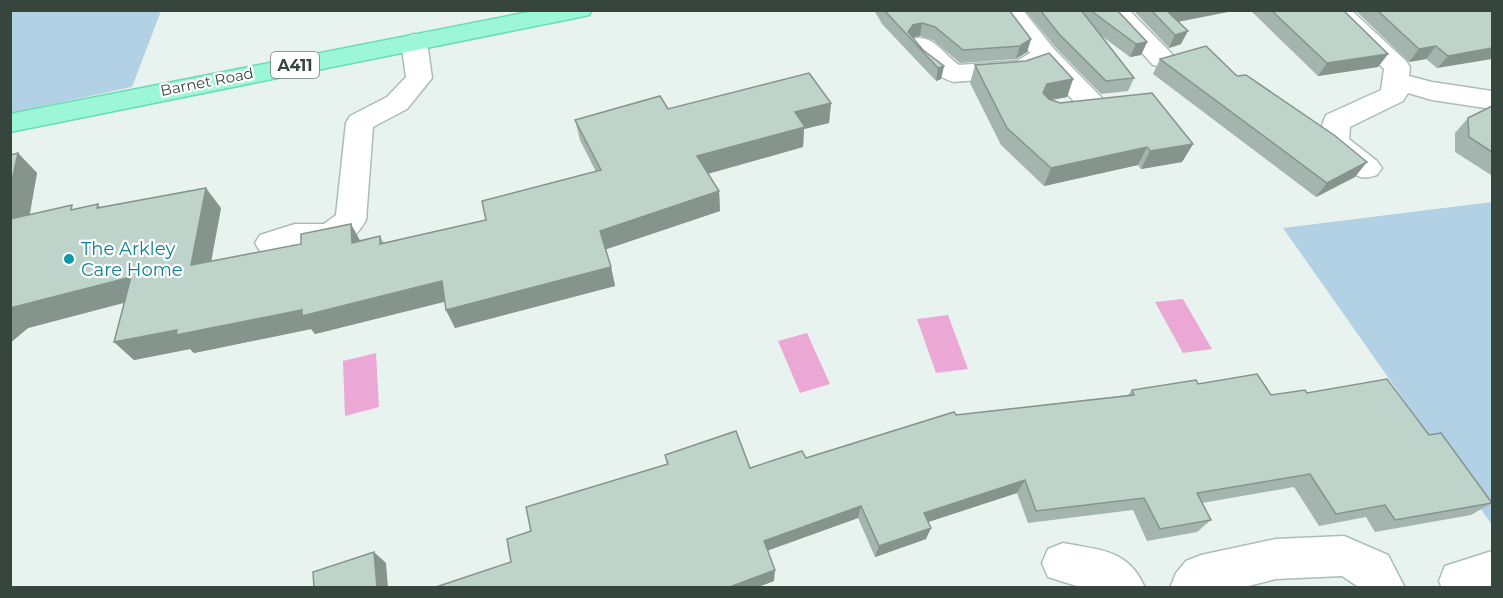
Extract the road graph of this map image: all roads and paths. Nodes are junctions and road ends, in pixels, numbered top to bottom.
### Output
1 (1010, 10) edge
2 (1116, 10) edge
3 (1336, 10) edge
4 (565, 12) edge
5 (521, 16) edge
6 (414, 42) junction
7 (921, 44) edge
8 (1188, 53) edge
9 (1044, 54) junction
10 (1162, 59) junction
11 (1134, 67) dead end
12 (1396, 81) junction
13 (1492, 100) edge
14 (1062, 108) edge
15 (10, 123) edge
16 (1367, 168) edge
17 (271, 243) dead end
18 (1064, 563) dead end
19 (1492, 572) edge
20 (1124, 588) edge
21 (1191, 588) edge
22 (1384, 588) edge
23 (1462, 588) edge

1 - 9 street
2 - 10 street
3 - 12 street
4 - 5 main road, Barnet Road / A411
5 - 6 main road, Barnet Road / A411
6 - 15 main road, Barnet Road / A411
6 - 17 street
7 - 9 street
8 - 10 street
9 - 14 street
10 - 11 street
12 - 13 street
12 - 16 street
18 - 20 street
19 - 23 street
21 - 22 street

